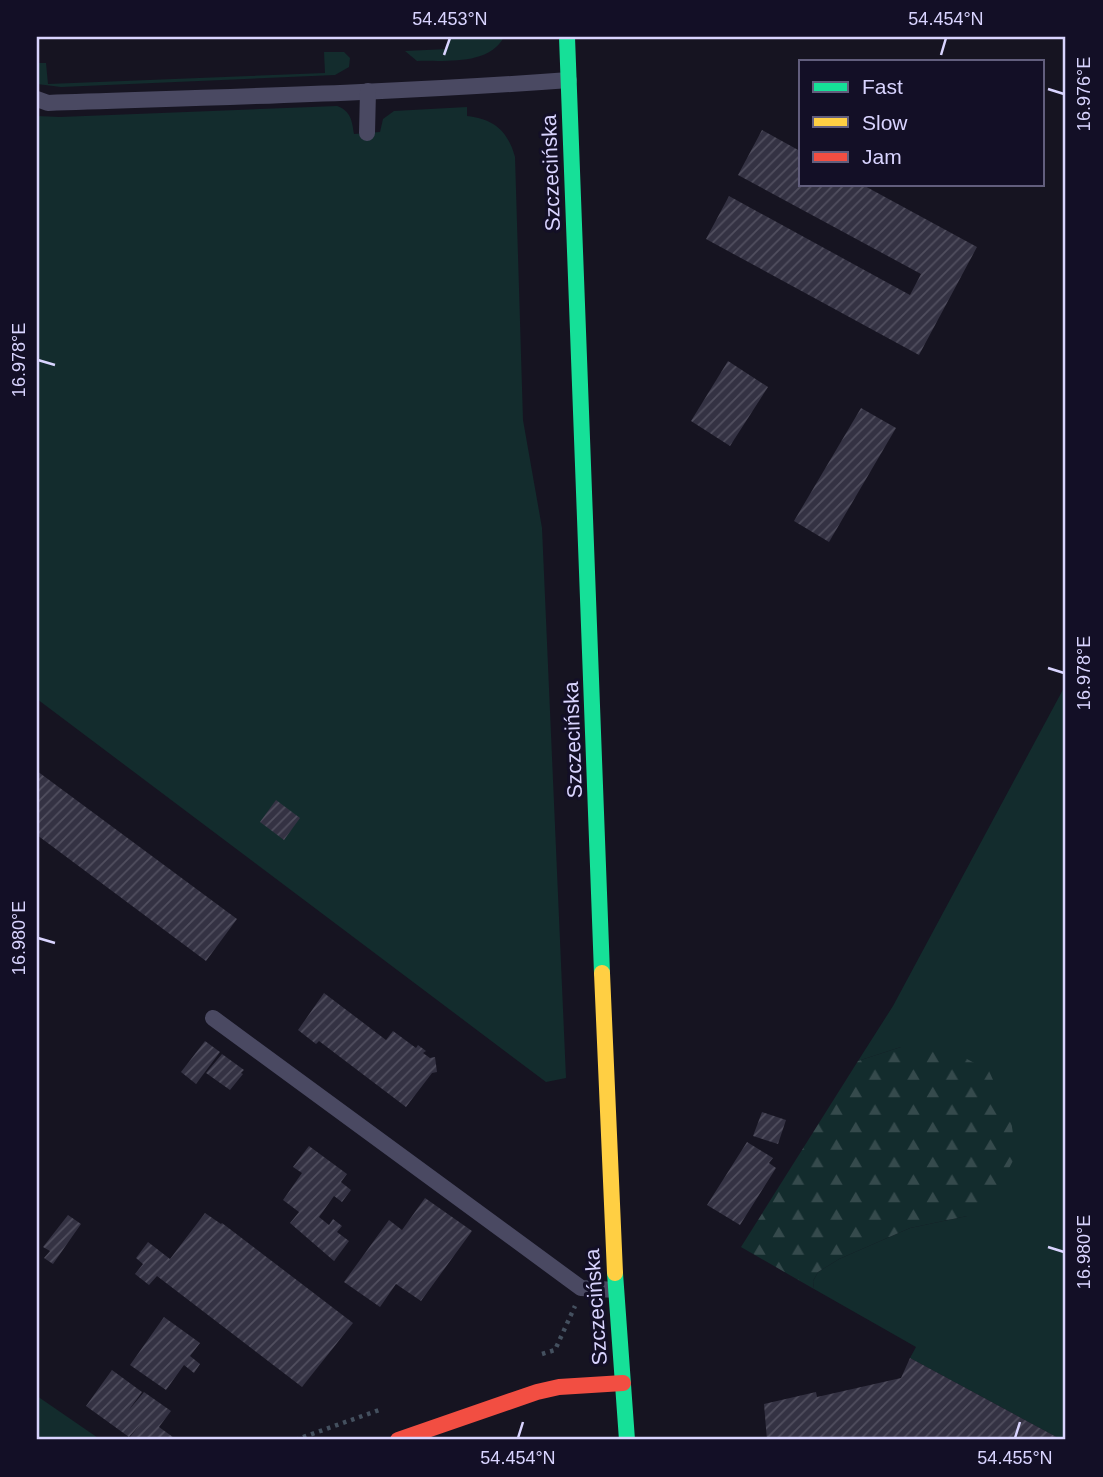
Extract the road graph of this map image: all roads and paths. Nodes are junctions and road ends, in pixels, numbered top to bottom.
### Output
1 (567, 37) edge
2 (569, 80) junction
3 (368, 91) junction
4 (37, 99) edge
5 (368, 133) dead end
6 (213, 1018) dead end
7 (616, 1290) junction
8 (622, 1383) junction
9 (398, 1440) edge
10 (627, 1440) edge

1 - 2 main road, Szczecińska
2 - 3 lane
2 - 7 main road, Szczecińska
3 - 4 lane
3 - 5 lane
6 - 7 lane
7 - 8 main road, Szczecińska
8 - 9 main road
8 - 10 main road, Szczecińska

